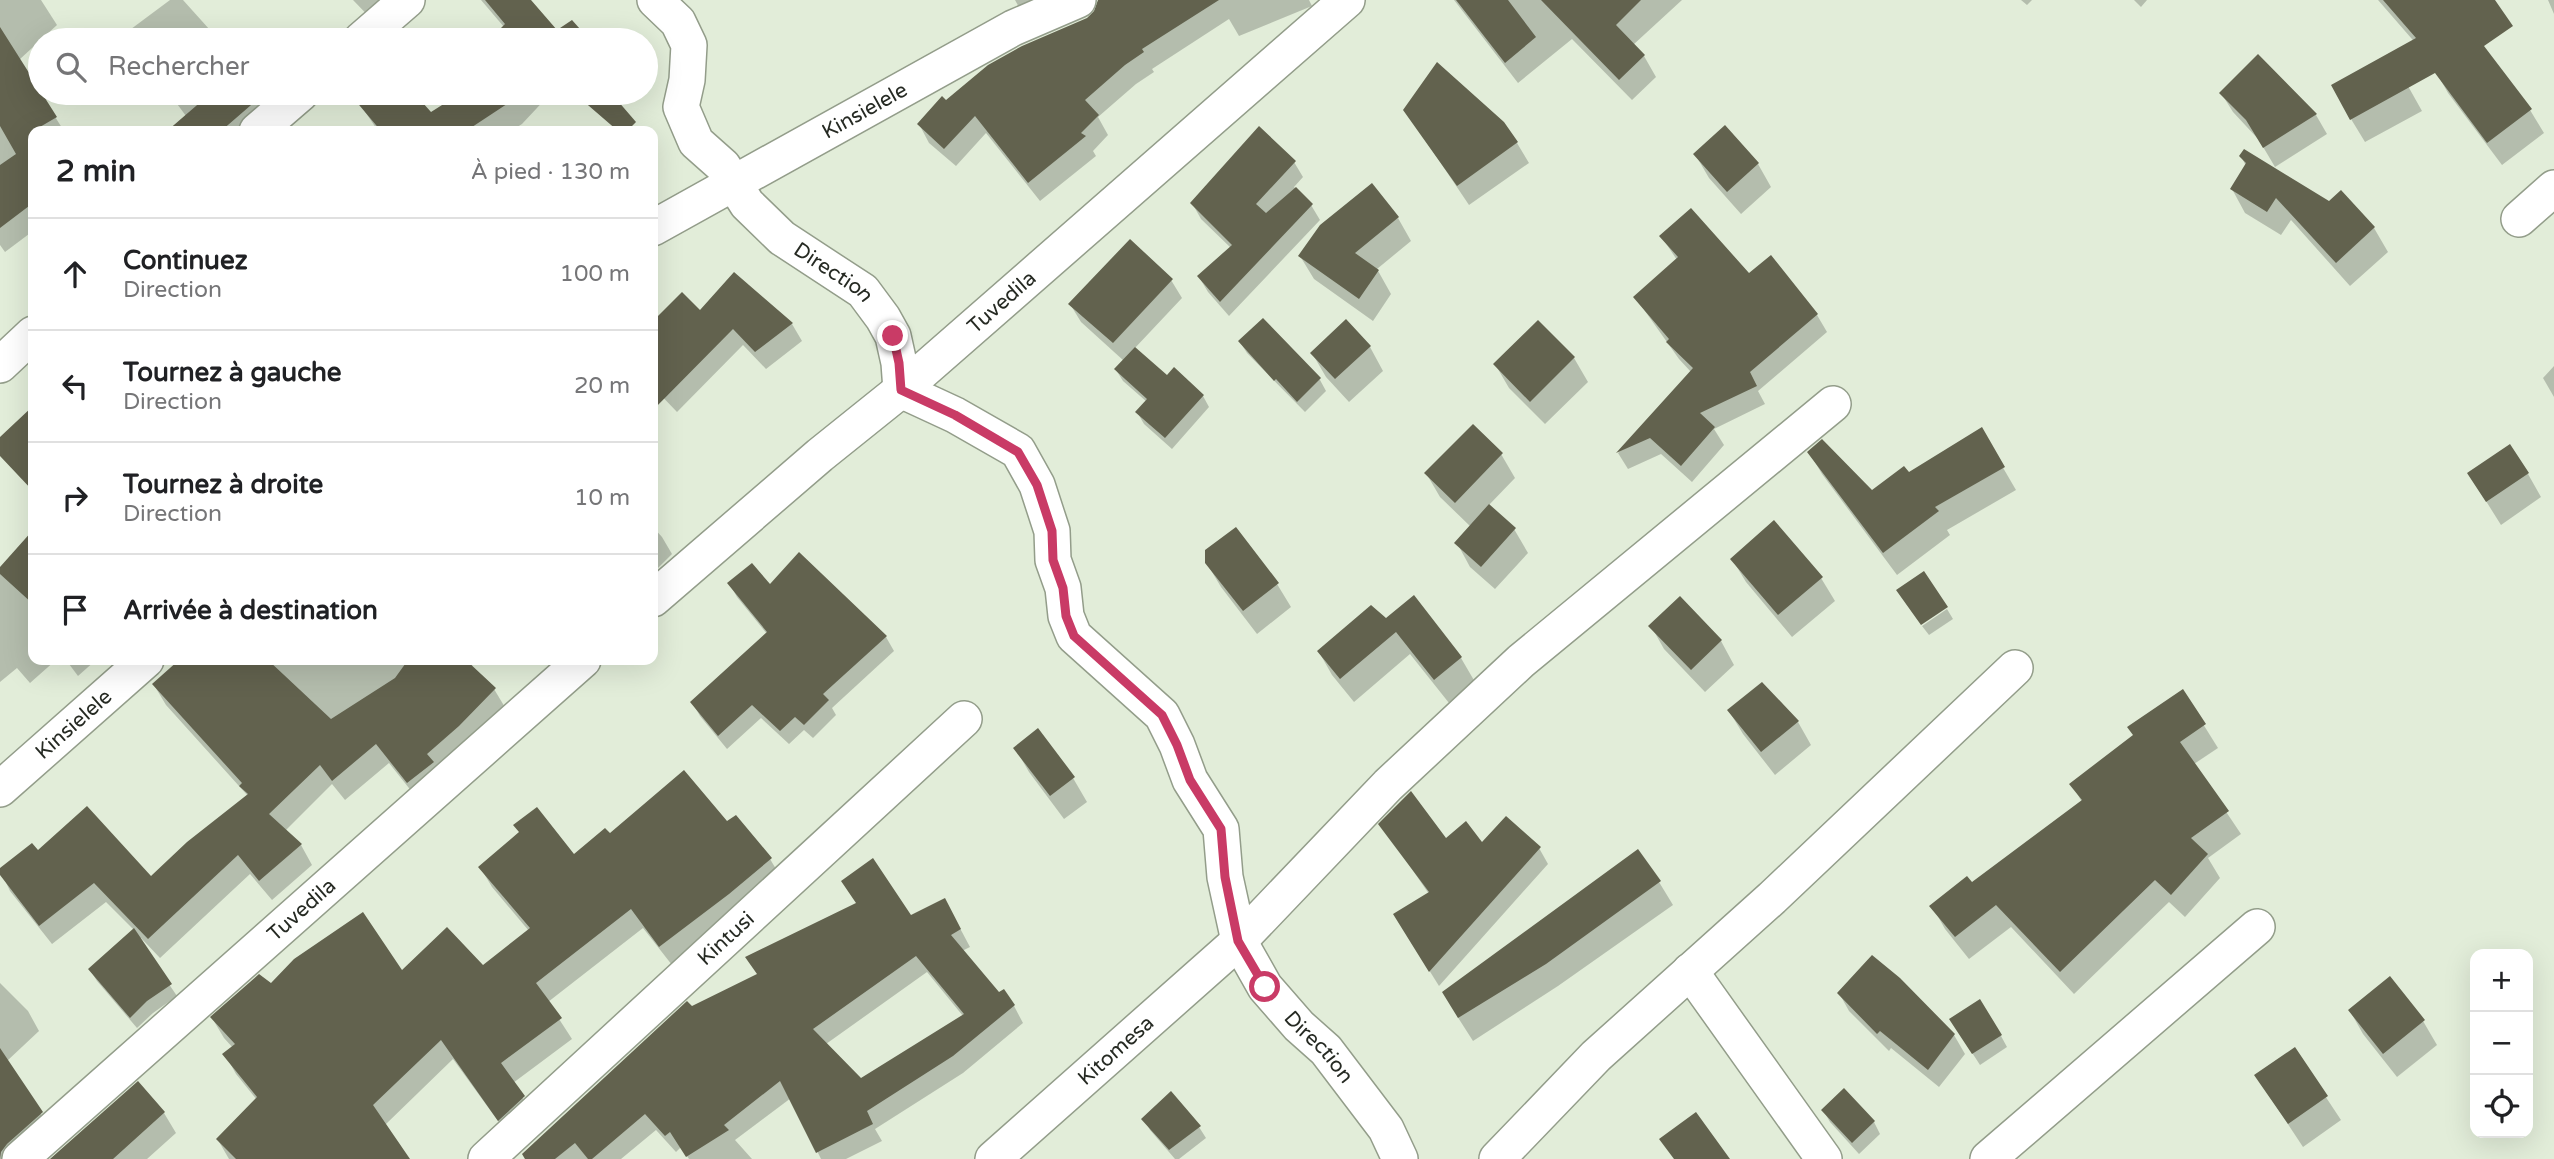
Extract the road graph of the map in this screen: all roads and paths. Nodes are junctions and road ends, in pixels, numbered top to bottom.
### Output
1 (407, 0) edge
2 (655, 0) edge
3 (1078, 0) edge
4 (1347, 0) edge
5 (375, 28) edge
6 (287, 105) edge
7 (263, 126) edge
8 (734, 184) junction
9 (2554, 188) edge
10 (2519, 219) dead end
11 (658, 225) edge
12 (28, 339) edge
13 (0, 365) edge
14 (901, 390) junction
15 (1833, 404) dead end
16 (658, 595) edge
17 (140, 665) edge
18 (577, 665) edge
19 (2015, 668) dead end
20 (964, 719) dead end
21 (0, 789) edge
22 (2257, 927) dead end
23 (1238, 941) junction
24 (1690, 971) junction
25 (20, 1159) edge
26 (486, 1159) edge
27 (993, 1159) edge
28 (1400, 1159) edge
29 (1497, 1159) edge
30 (1824, 1159) edge
31 (1988, 1159) edge

1 - 5 street
2 - 8 street, Direction
3 - 8 street, Kinsielele
4 - 14 street, Tuvedila
6 - 7 street
8 - 11 street, Kinsielele
8 - 14 street, Direction
9 - 10 street
12 - 13 street
14 - 16 street, Tuvedila
14 - 23 street, Direction
15 - 23 street, Kitomesa
17 - 21 street, Kinsielele
18 - 25 street, Tuvedila
19 - 24 street
20 - 26 street, Kintusi
22 - 31 street
23 - 27 street, Kitomesa
23 - 28 street, Direction
24 - 29 street
24 - 30 street

